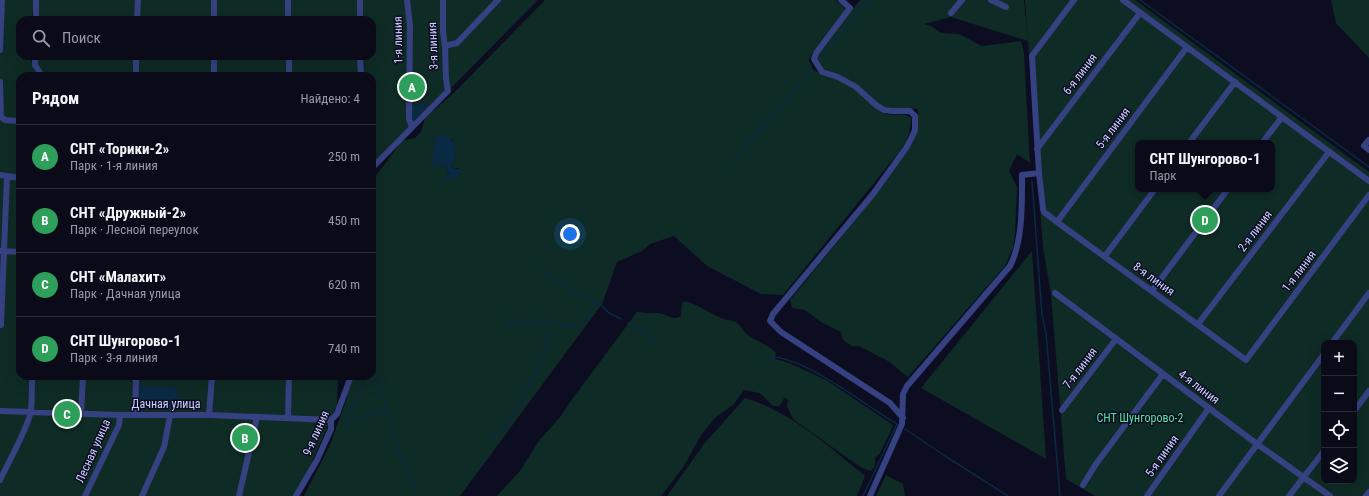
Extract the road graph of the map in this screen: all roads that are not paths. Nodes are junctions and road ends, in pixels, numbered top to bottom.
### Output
1 (2, 0) edge
2 (36, 0) edge
3 (138, 0) edge
4 (214, 0) edge
5 (288, 0) edge
6 (360, 0) edge
7 (407, 0) edge
8 (443, 0) edge
9 (498, 0) edge
10 (841, 0) edge
11 (962, 0) edge
12 (991, 0) edge
13 (1074, 0) edge
14 (1123, 0) edge
15 (1006, 7) dead end
16 (951, 13) dead end
17 (1140, 13) junction
18 (36, 16) edge
19 (137, 16) edge
20 (214, 16) edge
21 (288, 16) edge
22 (360, 16) edge
23 (445, 46) junction
24 (1188, 47) junction
25 (0, 50) edge
26 (35, 60) edge
27 (136, 60) edge
28 (214, 60) edge
29 (289, 60) edge
30 (360, 60) edge
31 (39, 72) edge
32 (136, 72) edge
33 (214, 72) edge
34 (289, 72) edge
35 (360, 72) edge
36 (0, 82) edge
37 (1235, 82) junction
38 (0, 117) edge
39 (1282, 117) junction
40 (16, 121) edge
41 (412, 127) junction
42 (1191, 140) edge
43 (1264, 140) edge
44 (1369, 140) edge
45 (1037, 146) junction
46 (1367, 148) edge
47 (1329, 152) junction
48 (376, 164) edge
49 (1038, 173) junction
50 (3, 176) edge
51 (16, 178) edge
52 (1369, 181) edge
53 (1153, 192) edge
54 (1226, 192) edge
55 (1369, 195) edge
56 (1057, 222) junction
57 (2, 251) edge
58 (16, 252) edge
59 (1104, 256) junction
60 (1152, 291) junction
61 (1369, 293) edge
62 (1055, 294) dead end
63 (1, 324) edge
64 (1198, 324) junction
65 (1116, 339) junction
66 (1334, 340) edge
67 (1321, 358) edge
68 (1246, 360) joint
69 (1163, 374) junction
70 (32, 380) edge
71 (83, 380) edge
72 (135, 380) edge
73 (212, 380) edge
74 (289, 380) edge
75 (350, 380) edge
76 (1369, 391) edge
77 (1357, 407) edge
78 (1210, 408) junction
79 (1062, 410) dead end
80 (0, 411) edge
81 (31, 412) junction
82 (81, 413) junction
83 (120, 415) junction
84 (135, 415) junction
85 (209, 415) junction
86 (170, 416) junction
87 (257, 417) junction
88 (288, 418) junction
89 (903, 418) junction
90 (332, 420) junction
91 (1257, 444) junction
92 (1321, 455) edge
93 (1304, 477) junction
94 (0, 480) edge
95 (1083, 484) dead end
96 (1369, 492) edge
97 (85, 496) edge
98 (142, 496) edge
99 (239, 496) edge
100 (296, 496) edge
101 (870, 496) edge
102 (1147, 496) edge
103 (1219, 496) edge
104 (1289, 496) edge
105 (1330, 496) edge
106 (1366, 496) edge

1 - 25 street
2 - 18 street
3 - 19 street
4 - 20 street
5 - 21 street
6 - 22 street
7 - 41 street, 1-я линия
8 - 23 street, 3-я линия
9 - 23 street
10 - 89 street
11 - 16 street
12 - 15 street
13 - 45 street
14 - 17 street
17 - 24 street
17 - 45 street, 6-я линия
23 - 41 street, 3-я линия
24 - 37 street
24 - 56 street, 5-я линия
26 - 31 street
27 - 32 street
28 - 33 street
29 - 34 street
30 - 35 street
36 - 38 street
37 - 39 street
37 - 42 street
38 - 40 street
39 - 43 street
39 - 47 street
41 - 48 street
44 - 46 street
45 - 49 street
47 - 52 street
47 - 64 street, 2-я линия
49 - 56 street, 8-я линия
49 - 89 street
50 - 51 street
50 - 57 street
53 - 59 street
54 - 60 street
55 - 68 street, 1-я линия
56 - 59 street, 8-я линия
57 - 58 street
57 - 63 street
59 - 60 street, 8-я линия
60 - 64 street, 8-я линия
61 - 66 street
62 - 65 street, 4-я линия
64 - 68 street, 8-я линия
65 - 69 street, 4-я линия
65 - 79 street, 7-я линия
67 - 91 street
69 - 78 street, 4-я линия
69 - 95 street
70 - 81 street
71 - 82 street
72 - 84 street
73 - 85 street
74 - 88 street
75 - 90 street, 9-я линия
76 - 77 street
78 - 91 street, 4-я линия
78 - 102 street, 5-я линия
80 - 81 street, Дачная улица
81 - 82 street, Дачная улица
81 - 94 street
82 - 83 street, Дачная улица
83 - 84 street, Дачная улица
83 - 97 street, Лесная улица
84 - 86 street, Дачная улица
85 - 86 street, Дачная улица
85 - 87 street, Дачная улица
86 - 98 street
87 - 88 street, Дачная улица
87 - 99 street
88 - 90 street, Дачная улица
89 - 101 street
90 - 100 street, 9-я линия
91 - 93 street, 4-я линия
91 - 103 street
92 - 93 street
93 - 104 street
93 - 105 street, 4-я линия
96 - 106 street

